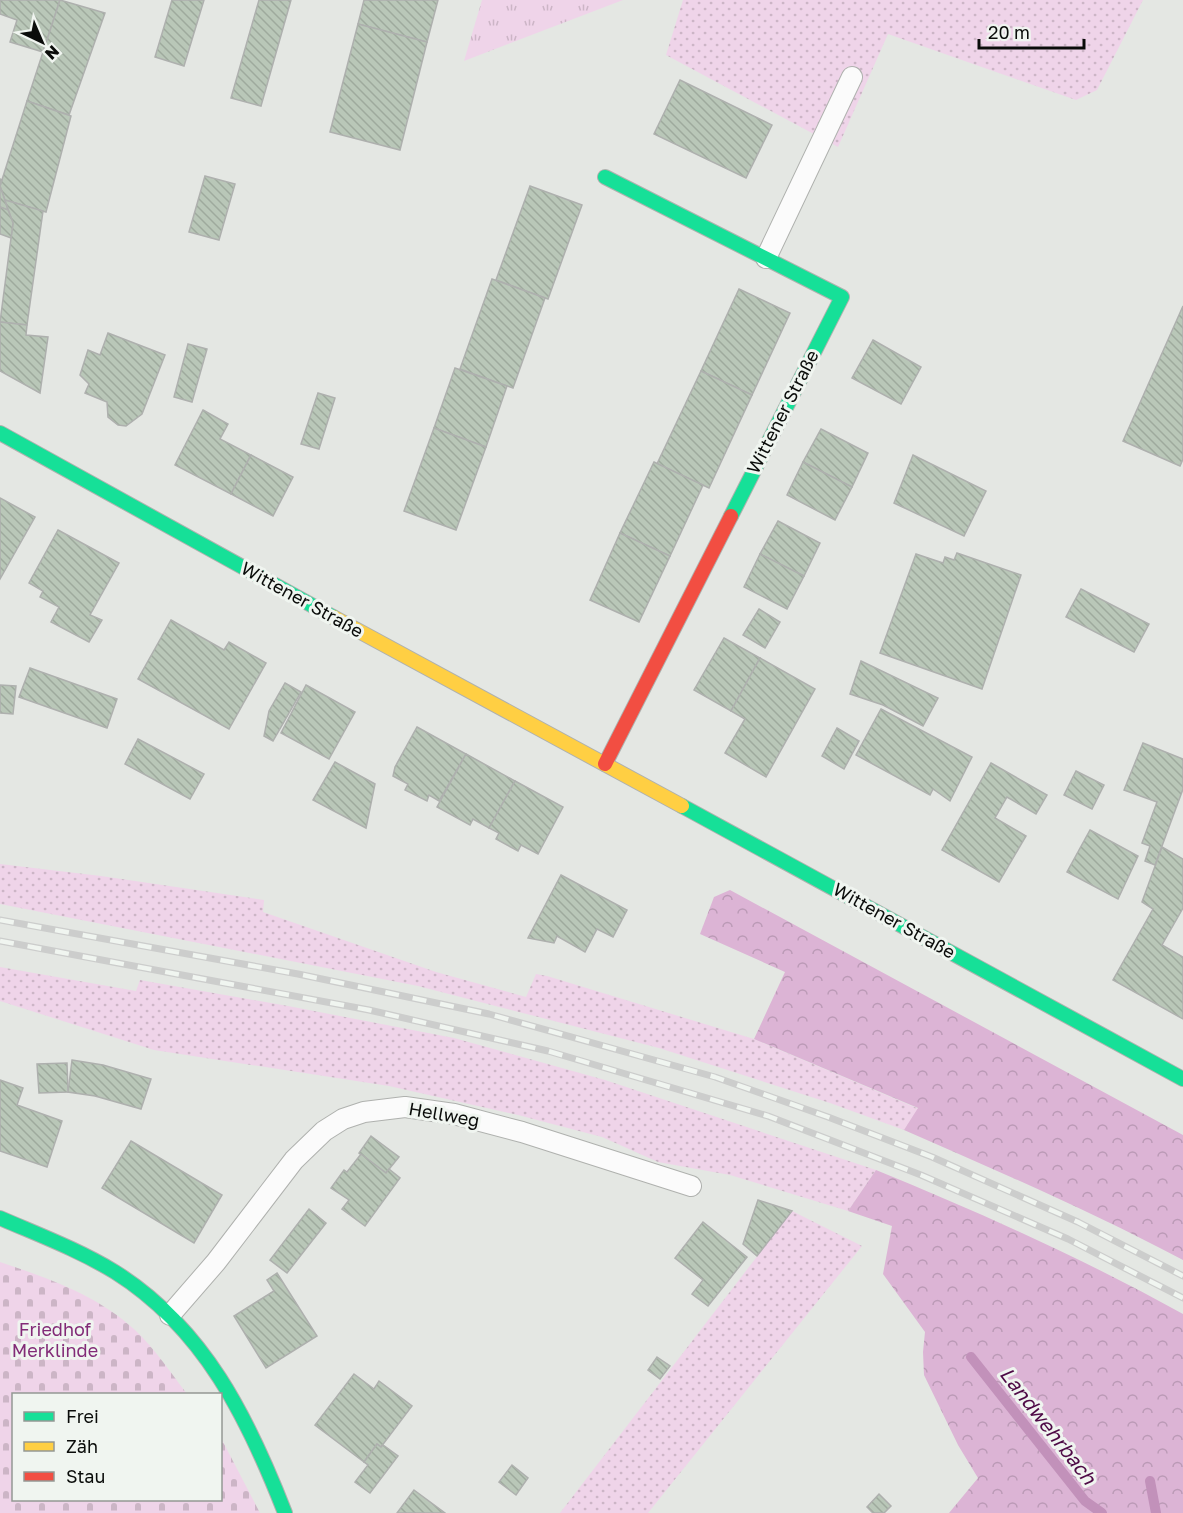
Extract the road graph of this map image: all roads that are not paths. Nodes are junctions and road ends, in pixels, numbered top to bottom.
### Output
1 (852, 77) dead end
2 (605, 177) dead end
3 (766, 258) junction
4 (0, 433) edge
5 (605, 764) junction
6 (1183, 1079) edge
7 (691, 1186) dead end
8 (0, 1218) edge
9 (170, 1315) junction
10 (285, 1513) edge

1 - 3 lane
2 - 3 main road, Wittener Straße
3 - 5 main road, Wittener Straße
4 - 5 main road, Wittener Straße
5 - 6 main road, Wittener Straße
7 - 9 lane, Hellweg
8 - 9 main road
9 - 10 main road

